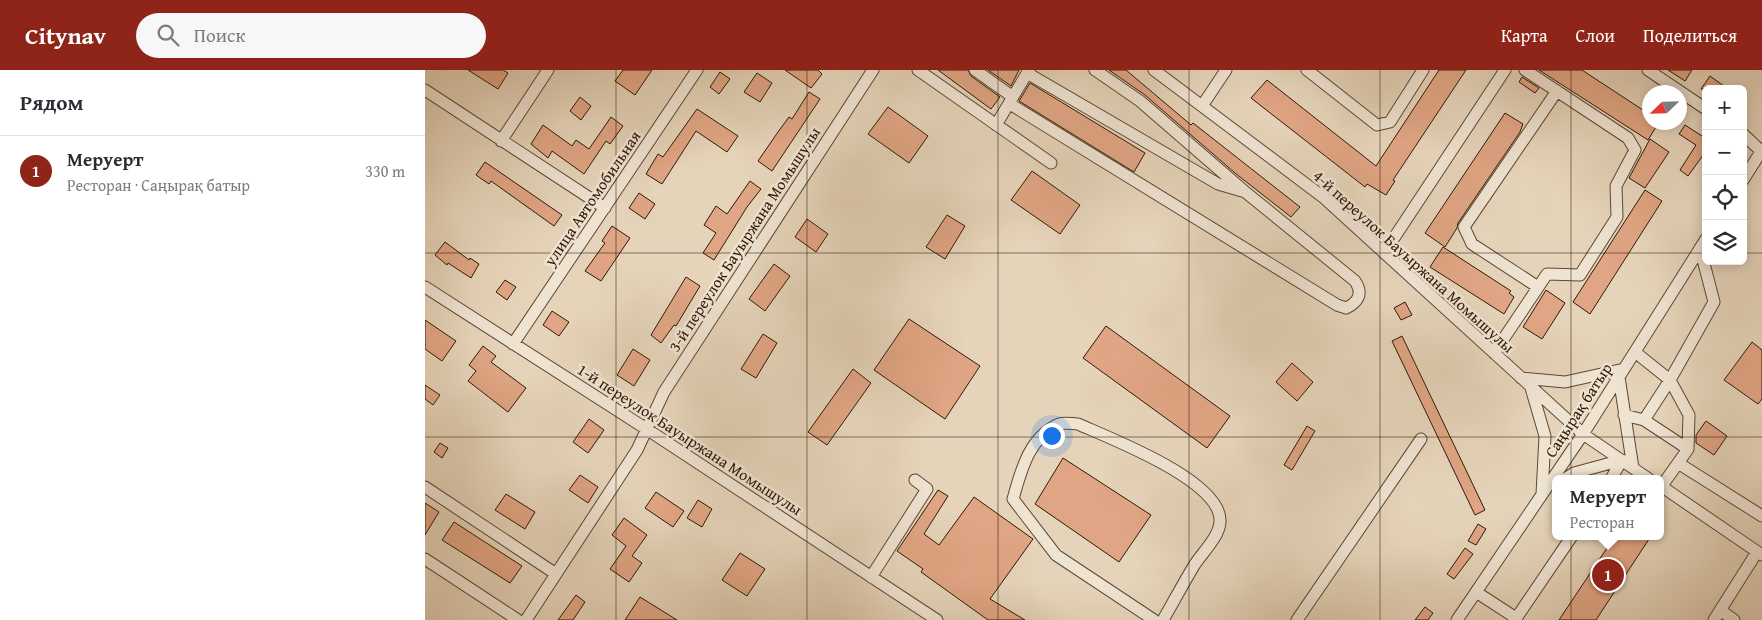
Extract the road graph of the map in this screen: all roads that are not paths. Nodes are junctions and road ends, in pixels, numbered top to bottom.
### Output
1 (548, 70) edge
2 (697, 70) edge
3 (873, 70) edge
4 (918, 70) edge
5 (975, 70) edge
6 (1095, 70) edge
7 (1154, 70) edge
8 (1226, 70) edge
9 (1307, 70) edge
10 (1423, 70) edge
11 (1505, 70) edge
12 (1525, 70) edge
13 (1648, 70) edge
14 (1028, 71) edge
15 (425, 90) edge
16 (1557, 91) junction
17 (1011, 101) junction
18 (1702, 105) edge
19 (1203, 106) junction
20 (995, 125) junction
21 (1747, 138) edge
22 (501, 140) junction
23 (1762, 151) edge
24 (1051, 163) dead end
25 (1746, 175) edge
26 (1243, 191) junction
27 (605, 208) junction
28 (1702, 246) edge
29 (1384, 253) junction
30 (1707, 265) edge
31 (425, 287) edge
32 (1538, 287) junction
33 (513, 344) junction
34 (1635, 352) junction
35 (1494, 353) junction
36 (1622, 373) junction
37 (1521, 378) junction
38 (1670, 380) junction
39 (1531, 388) junction
40 (1624, 415) junction
41 (1644, 420) junction
42 (645, 428) junction
43 (1583, 434) junction
44 (1421, 439) dead end
45 (1688, 449) junction
46 (1622, 460) junction
47 (1678, 463) junction
48 (1633, 468) junction
49 (1556, 475) edge
50 (1570, 475) edge
51 (1613, 475) edge
52 (1643, 475) edge
53 (915, 480) dead end
54 (1552, 480) edge
55 (1664, 483) edge
56 (425, 487) edge
57 (1552, 487) edge
58 (1664, 489) edge
59 (1543, 494) junction
60 (1762, 516) edge
61 (1569, 540) edge
62 (1759, 553) edge
63 (425, 559) edge
64 (556, 574) junction
65 (871, 577) junction
66 (1476, 592) junction
67 (1717, 615) edge
68 (1516, 619) edge
69 (518, 620) edge
70 (526, 620) edge
71 (937, 620) edge
72 (1154, 620) edge
73 (1163, 620) edge
74 (1297, 620) edge
75 (1457, 620) edge
76 (1734, 620) edge

1 - 22 street
2 - 27 street, улица Автомобильная
3 - 42 street, 3-й переулок Бауыржана Момышулы
4 - 20 street
5 - 17 street
6 - 26 street
7 - 19 street, 4-й переулок Бауыржана Момышулы
8 - 19 street
9 - 10 street
11 - 29 street
12 - 16 street
13 - 18 street
14 - 17 street
14 - 26 street
15 - 22 street
16 - 32 street
16 - 32 street
17 - 20 street
17 - 26 street
19 - 29 street, 4-й переулок Бауыржана Момышулы
20 - 24 street
21 - 23 street
22 - 27 street
23 - 25 street
27 - 33 street, улица Автомобильная
28 - 34 street, Саңырақ батыр
29 - 35 street, 4-й переулок Бауыржана Момышулы
30 - 38 street
31 - 33 street, 1-й переулок Бауыржана Момышулы
32 - 35 street
33 - 42 street, 1-й переулок Бауыржана Момышулы
34 - 36 street, Саңырақ батыр
34 - 38 street
35 - 37 street, 4-й переулок Бауыржана Момышулы
36 - 37 street
36 - 40 street
36 - 43 street, Саңырақ батыр
37 - 39 street, 4-й переулок Бауыржана Момышулы
38 - 41 street
38 - 45 street
39 - 43 street, 4-й переулок Бауыржана Момышулы
39 - 59 street
40 - 41 street
40 - 48 street
41 - 45 street
42 - 64 street, 3-й переулок Бауыржана Момышулы
42 - 65 street, 1-й переулок Бауыржана Момышулы
43 - 46 street, 4-й переулок Бауыржана Момышулы
43 - 49 street, Саңырақ батыр
44 - 74 street
45 - 47 street
46 - 48 street, 4-й переулок Бауыржана Момышулы
46 - 50 street
46 - 51 street
47 - 55 street
47 - 60 street
48 - 52 street, 4-й переулок Бауыржана Момышулы
53 - 65 street
54 - 59 street, Саңырақ батыр
56 - 64 street
57 - 59 street
58 - 62 street
59 - 66 street, Саңырақ батыр
61 - 68 street
62 - 67 street
63 - 69 street
64 - 70 street, 3-й переулок Бауыржана Момышулы
65 - 71 street, 1-й переулок Бауыржана Момышулы
66 - 68 street
66 - 75 street, Саңырақ батыр
67 - 76 street
72 - 73 street

